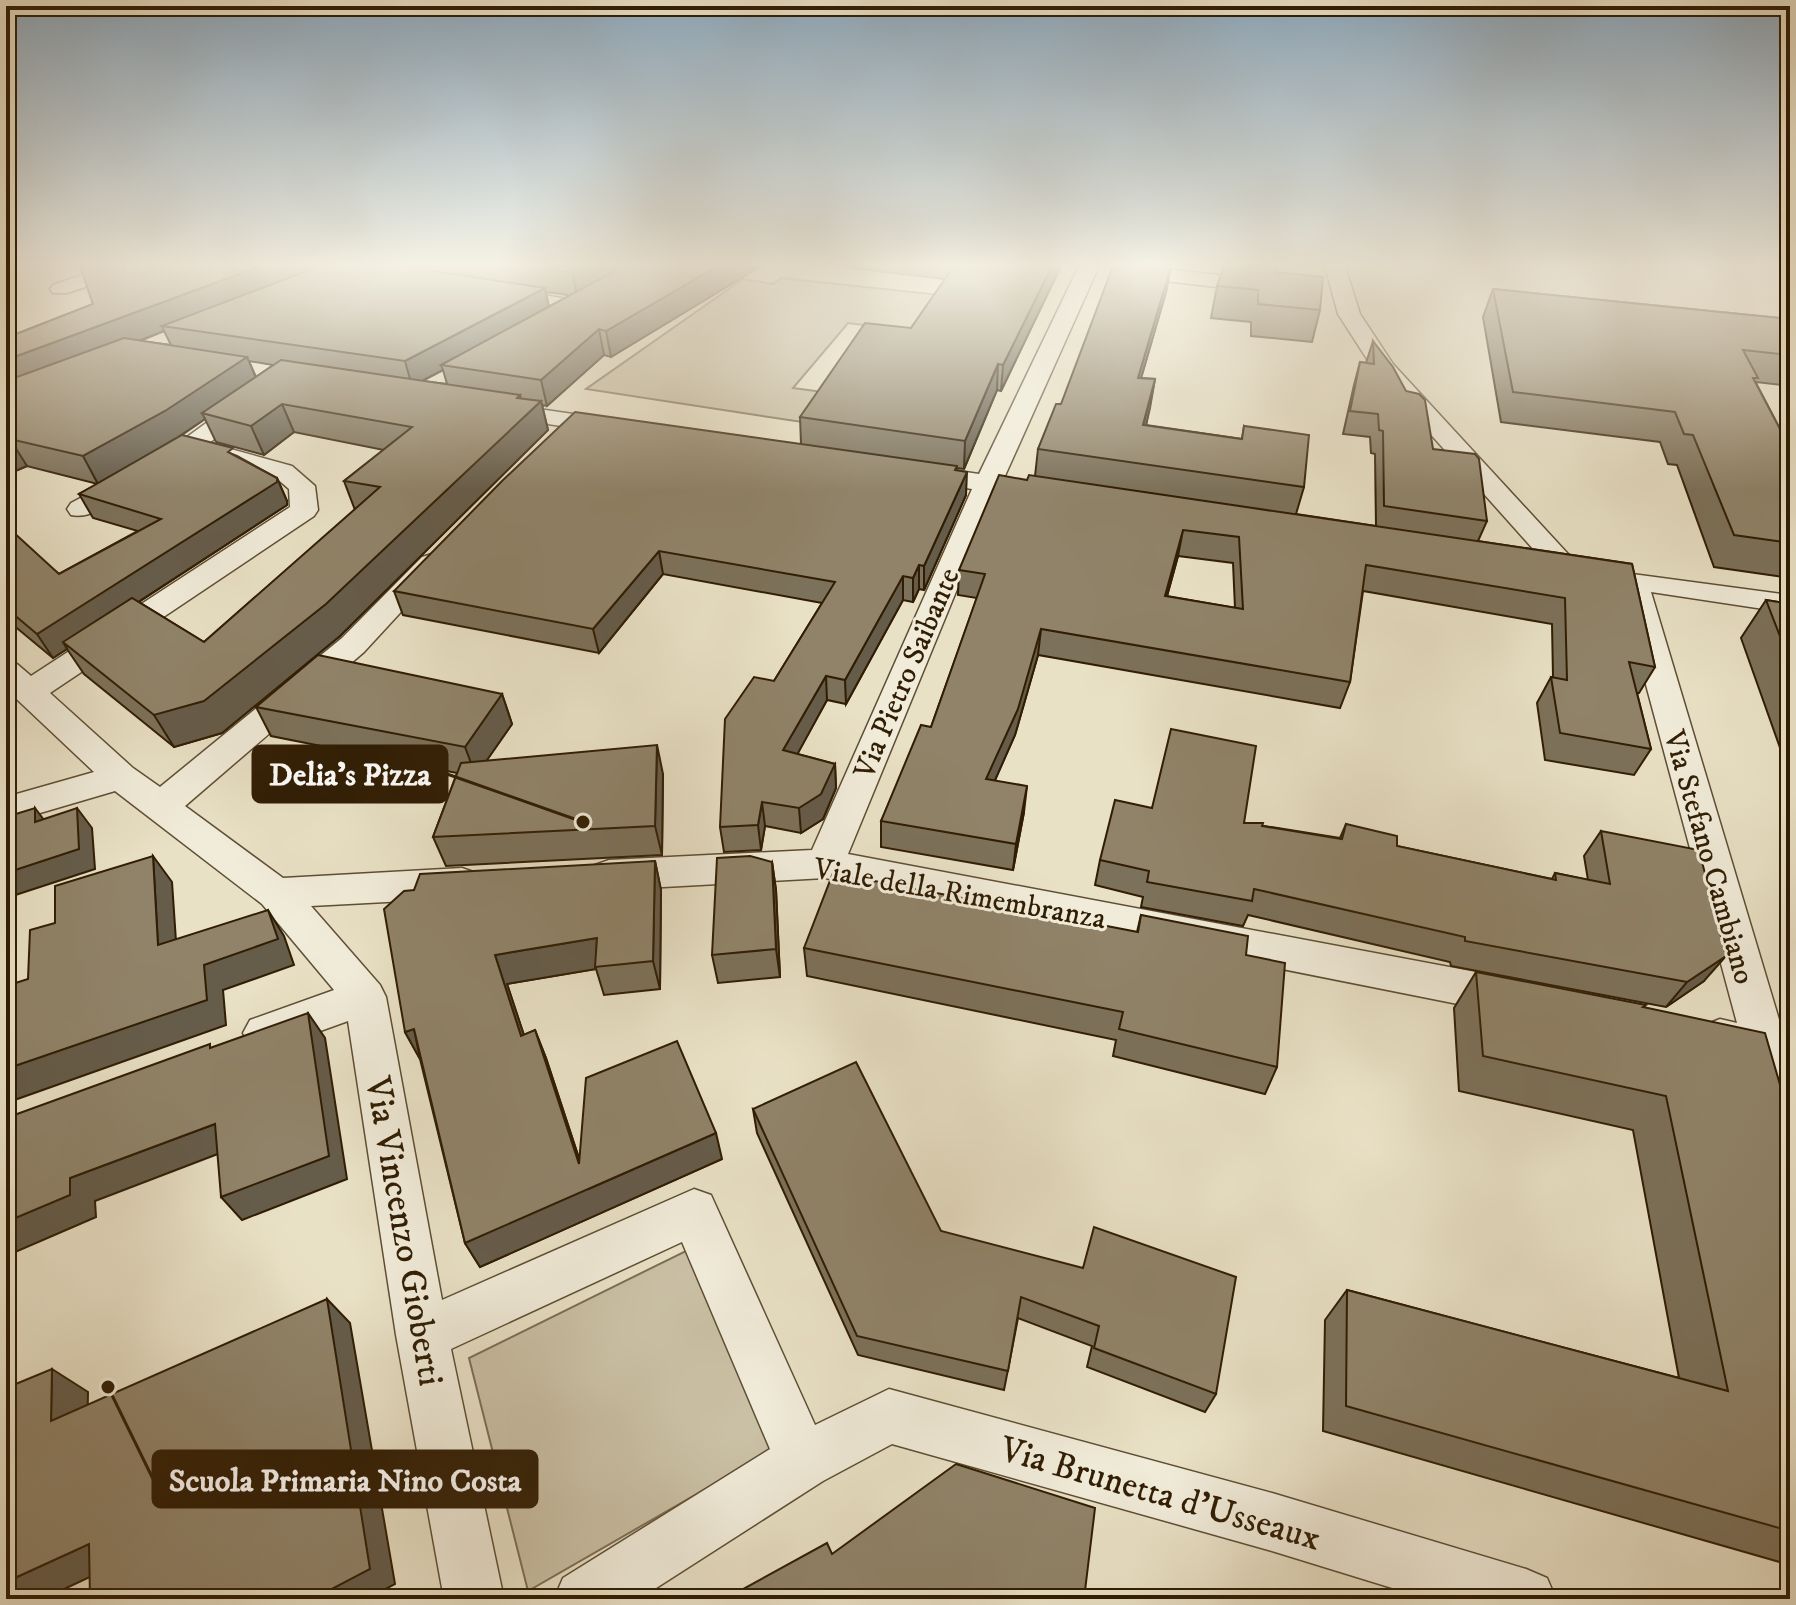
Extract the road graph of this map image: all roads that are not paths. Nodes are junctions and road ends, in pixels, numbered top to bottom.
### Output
1 (1055, 341) edge
2 (1366, 341) edge
3 (274, 386) edge
4 (473, 406) edge
5 (575, 421) junction
6 (636, 430) edge
7 (553, 442) edge
8 (189, 445) junction
9 (896, 469) edge
10 (988, 483) junction
11 (1066, 495) edge
12 (81, 509) edge
13 (453, 542) edge
14 (1522, 565) edge
15 (1569, 572) junction
16 (1633, 581) junction
17 (1790, 604) edge
18 (17, 682) edge
19 (121, 777) junction
20 (160, 807) junction
21 (6, 810) edge
22 (825, 864) junction
23 (574, 877) edge
24 (496, 882) edge
25 (276, 893) junction
26 (365, 997) junction
27 (1545, 1004) edge
28 (1686, 1031) edge
29 (231, 1046) edge
30 (1777, 1050) edge
31 (1790, 1133) edge
32 (422, 1335) junction
33 (803, 1461) junction
34 (474, 1599) edge
35 (584, 1599) edge
36 (1526, 1599) edge

1 - 10 street, Via Pietro Saibante
2 - 15 street
3 - 8 street
4 - 5 street
5 - 6 street
5 - 7 street
8 - 12 street
8 - 18 street
9 - 10 street
10 - 11 street
10 - 22 street, Via Pietro Saibante
13 - 20 street
14 - 15 street
15 - 16 street
16 - 17 street
16 - 30 street, Via Stefano Cambiano
18 - 19 street
19 - 20 street
19 - 21 street
20 - 25 street
22 - 23 street, Viale della Rimembranza
22 - 27 street, Viale della Rimembranza
24 - 25 street
25 - 26 street
26 - 29 street
26 - 32 street, Via Vincenzo Gioberti
28 - 30 street
30 - 31 street, Via Stefano Cambiano
32 - 33 street
32 - 34 street, Via Vincenzo Gioberti
33 - 35 street, Via Brunetta d'Usseaux
33 - 36 street, Via Brunetta d'Usseaux

